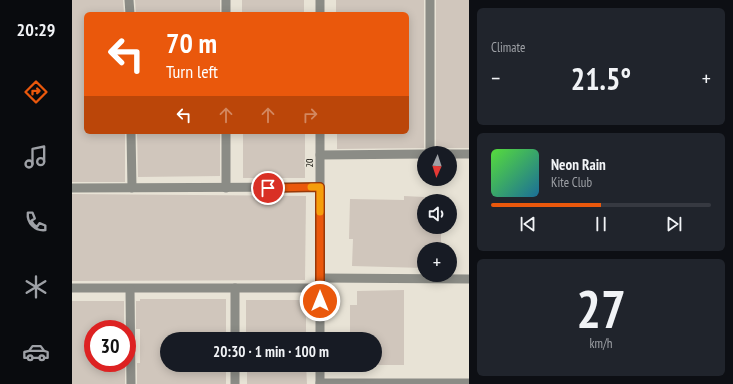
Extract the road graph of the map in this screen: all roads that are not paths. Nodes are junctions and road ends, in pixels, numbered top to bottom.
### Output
1 (129, 0) edge
2 (226, 0) edge
3 (320, 0) edge
4 (430, 0) edge
5 (130, 12) edge
6 (226, 12) edge
7 (320, 12) edge
8 (131, 134) edge
9 (226, 134) edge
10 (320, 134) edge
11 (430, 146) edge
12 (417, 154) edge
13 (457, 154) edge
14 (469, 154) edge
15 (320, 155) junction
16 (320, 187) junction
17 (72, 188) edge
18 (132, 188) junction
19 (226, 188) junction
20 (320, 278) junction
21 (469, 279) edge
22 (72, 288) edge
23 (130, 288) junction
24 (235, 288) junction
25 (320, 288) junction
26 (235, 332) edge
27 (320, 332) edge
28 (235, 372) edge
29 (320, 372) edge
30 (320, 383) edge
31 (469, 383) edge
32 (130, 384) edge
33 (235, 384) edge

1 - 5 street
2 - 6 street
3 - 7 street
4 - 11 street
8 - 18 street
9 - 19 street
10 - 15 street, 20
12 - 15 street
13 - 14 street
15 - 16 street, 20
16 - 19 street
16 - 20 street, 20
17 - 18 street
18 - 19 street
20 - 21 street
20 - 25 street, 20
22 - 23 street
23 - 24 street
23 - 32 street
24 - 25 street
24 - 26 street
25 - 27 street, 20
28 - 33 street
29 - 30 street
30 - 31 street

